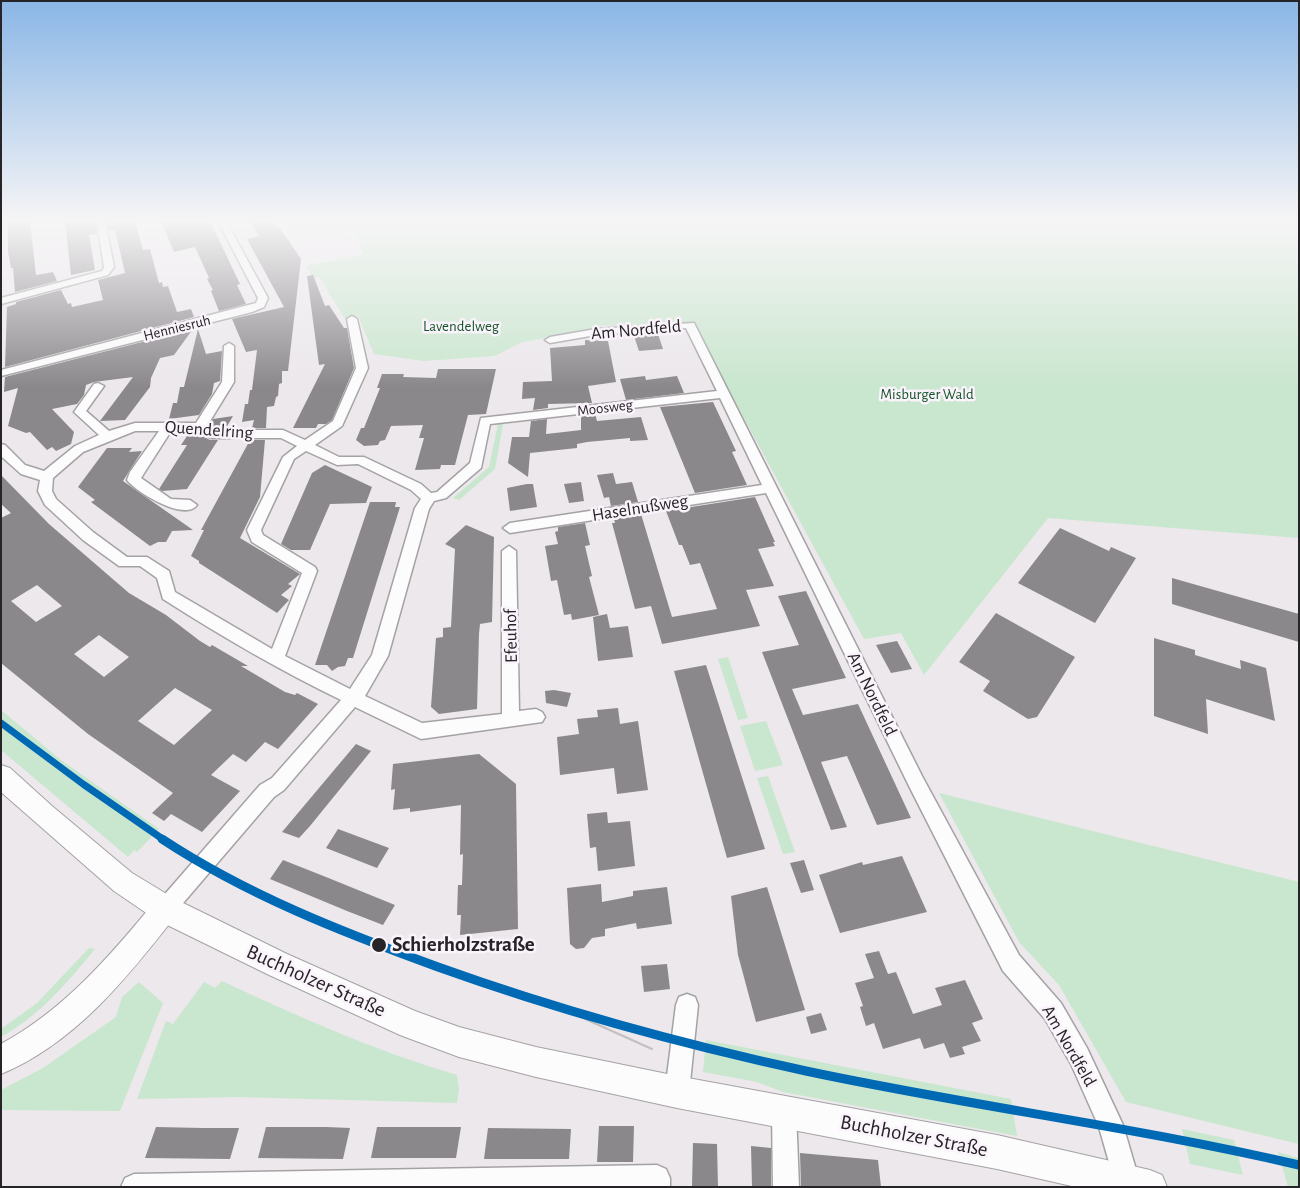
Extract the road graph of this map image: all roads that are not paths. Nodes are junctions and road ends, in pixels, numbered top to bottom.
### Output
1 (92, 276) edge
2 (252, 276) edge
3 (1, 301) edge
4 (352, 319) dead end
5 (550, 340) dead end
6 (229, 346) dead end
7 (1, 373) edge
8 (98, 386) dead end
9 (724, 394) junction
10 (168, 426) junction
11 (200, 426) junction
12 (107, 436) junction
13 (306, 446) junction
14 (1, 448) edge
15 (47, 476) junction
16 (770, 488) junction
17 (429, 498) junction
18 (190, 505) dead end
19 (510, 528) dead end
20 (509, 552) dead end
21 (276, 659) junction
22 (352, 699) junction
23 (536, 717) dead end
24 (511, 720) junction
25 (1, 776) edge
26 (165, 909) junction
27 (687, 1005) dead end
28 (1, 1060) edge
29 (677, 1092) junction
30 (784, 1111) junction
31 (1138, 1183) edge
32 (134, 1187) edge
33 (657, 1187) edge
34 (786, 1187) edge

1 - 3 street
2 - 7 street, Henniesruh
4 - 13 street
5 - 9 street, Am Nordfeld
6 - 11 street
8 - 12 street
9 - 16 street, Am Nordfeld
9 - 17 street, Moosweg
10 - 11 street, Quendelring
10 - 12 street, Quendelring
10 - 18 street
11 - 13 street, Quendelring
12 - 15 street, Quendelring
13 - 17 street, Quendelring
13 - 21 street
14 - 15 street
15 - 21 street
16 - 19 street, Haselnußweg
16 - 31 street, Am Nordfeld
17 - 22 street
20 - 24 street, Efeuhof
21 - 22 street
22 - 24 street
22 - 26 street
23 - 24 street
25 - 26 main road, Buchholzer Straße
26 - 28 street
26 - 29 main road, Buchholzer Straße
27 - 29 street
29 - 30 main road, Buchholzer Straße
30 - 31 main road, Buchholzer Straße
30 - 34 street
32 - 33 street

